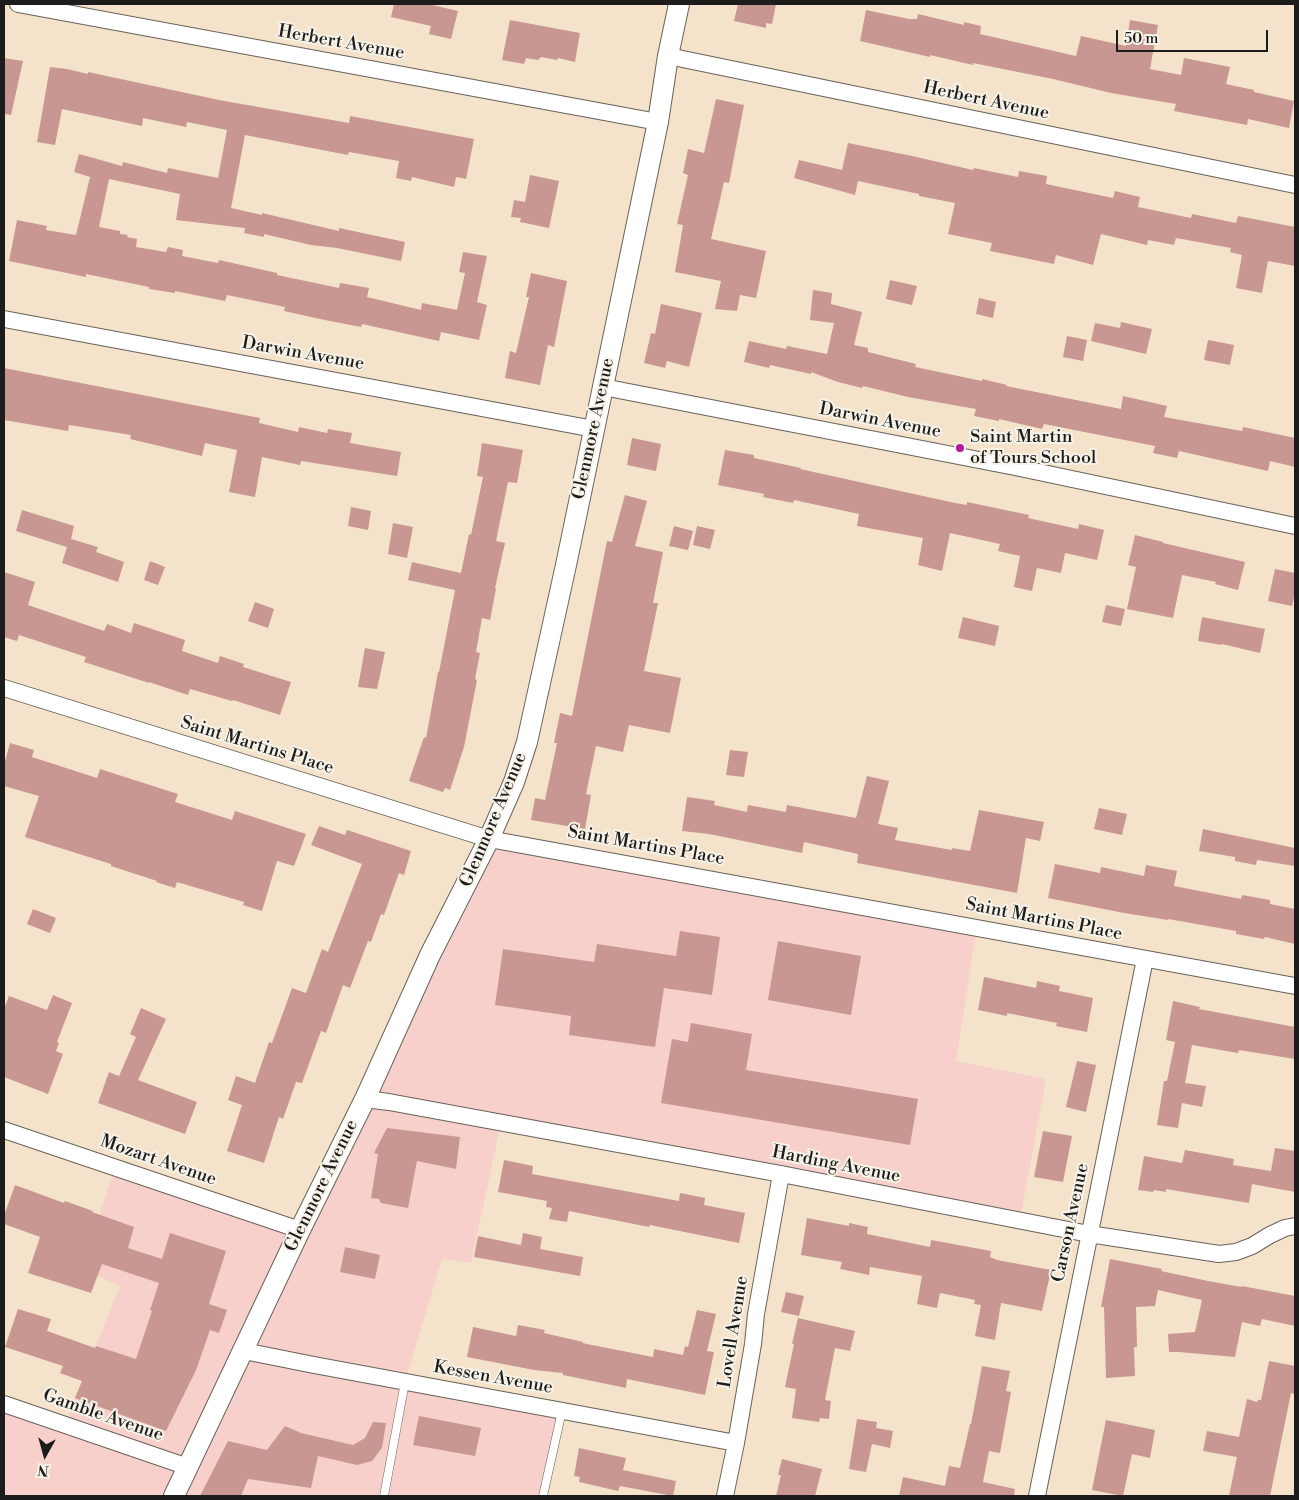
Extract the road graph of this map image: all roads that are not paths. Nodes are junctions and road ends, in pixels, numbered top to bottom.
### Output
1 (18, 4) edge
2 (679, 4) edge
3 (88, 10) edge
4 (668, 56) junction
5 (658, 122) junction
6 (1295, 185) edge
7 (4, 319) edge
8 (603, 387) junction
9 (594, 429) junction
10 (1295, 526) edge
11 (4, 688) edge
12 (490, 839) junction
13 (1145, 959) junction
14 (1295, 986) edge
15 (365, 1099) junction
16 (4, 1130) edge
17 (781, 1174) junction
18 (1295, 1226) edge
19 (300, 1230) junction
20 (1089, 1234) junction
21 (244, 1351) junction
22 (405, 1382) junction
23 (4, 1404) edge
24 (562, 1411) junction
25 (736, 1443) junction
26 (188, 1467) junction
27 (174, 1496) edge
28 (384, 1496) edge
29 (543, 1496) edge
30 (725, 1496) edge
31 (1037, 1496) edge

1 - 3 street, Herbert Avenue
2 - 4 street, Glenmore Avenue
3 - 5 street, Herbert Avenue
4 - 5 street, Glenmore Avenue
4 - 6 street, Herbert Avenue
5 - 8 street, Glenmore Avenue
7 - 9 street, Darwin Avenue
8 - 9 street, Glenmore Avenue
8 - 10 street, Darwin Avenue
9 - 12 street, Glenmore Avenue
11 - 12 street, Saint Martins Place
12 - 13 street, Saint Martins Place
12 - 15 street, Glenmore Avenue
13 - 14 street, Saint Martins Place
13 - 20 street, Carson Avenue
15 - 17 street, Harding Avenue
15 - 19 street, Glenmore Avenue
16 - 19 street, Mozart Avenue
17 - 20 street, Harding Avenue
17 - 25 street, Lovell Avenue
18 - 20 street, Harding Avenue
19 - 21 street, Glenmore Avenue
20 - 31 street, Carson Avenue
21 - 22 street, Kessen Avenue
21 - 26 street, Glenmore Avenue
22 - 24 street, Kessen Avenue
22 - 28 lane
23 - 26 street, Gamble Avenue
24 - 25 street, Kessen Avenue
24 - 29 lane
25 - 30 street, Lovell Avenue
26 - 27 street, Glenmore Avenue

